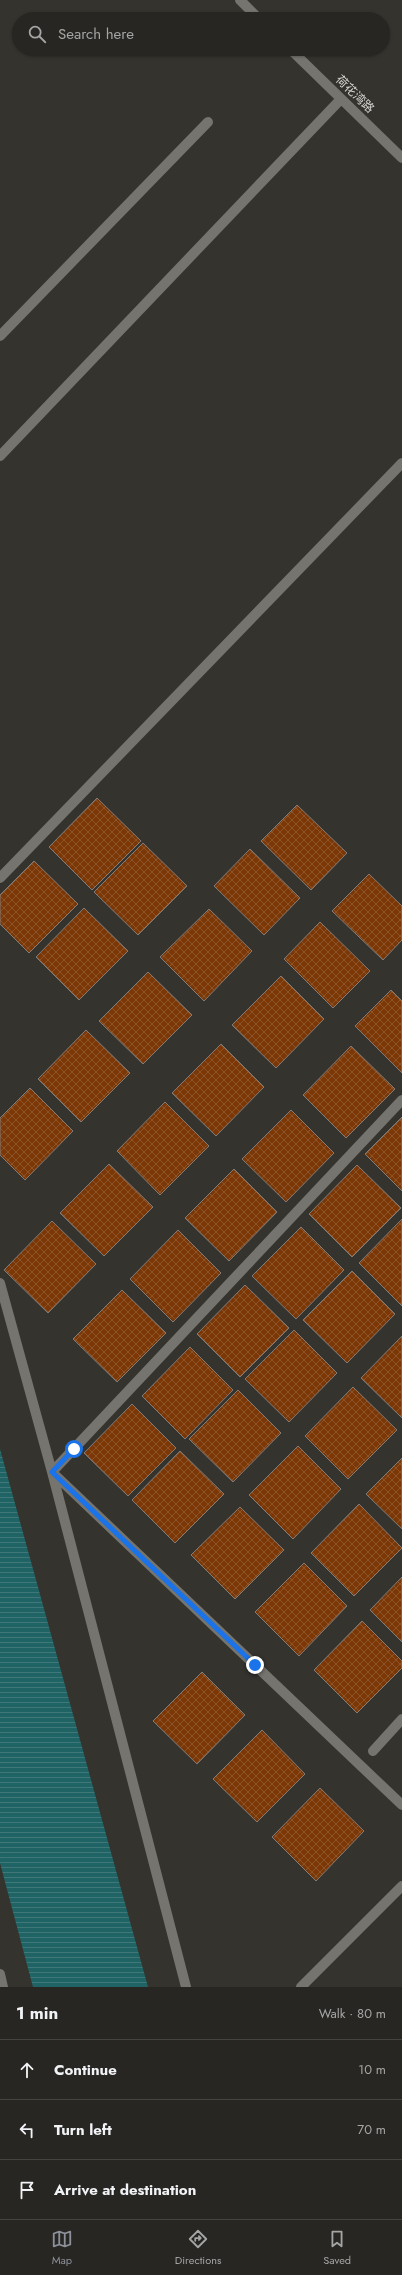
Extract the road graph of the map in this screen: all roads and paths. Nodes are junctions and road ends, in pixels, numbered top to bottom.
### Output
1 (240, 0) edge
2 (252, 12) edge
3 (297, 56) edge
4 (341, 98) junction
5 (208, 122) dead end
6 (402, 158) edge
7 (0, 336) edge
8 (0, 456) edge
9 (402, 462) edge
10 (0, 878) edge
11 (402, 1100) edge
12 (0, 1283) edge
13 (52, 1472) junction
14 (402, 1719) edge
15 (373, 1751) dead end
16 (402, 1805) edge
17 (402, 1886) edge
18 (0, 1974) edge
19 (4, 1987) edge
20 (186, 1987) edge
21 (301, 1987) edge

1 - 2 street
3 - 4 street, 荷花湾路
4 - 6 street, 荷花湾路
4 - 8 street
5 - 7 street
9 - 10 street
11 - 13 street
12 - 13 street
13 - 16 street
13 - 20 street
14 - 15 street
17 - 21 street
18 - 19 street

